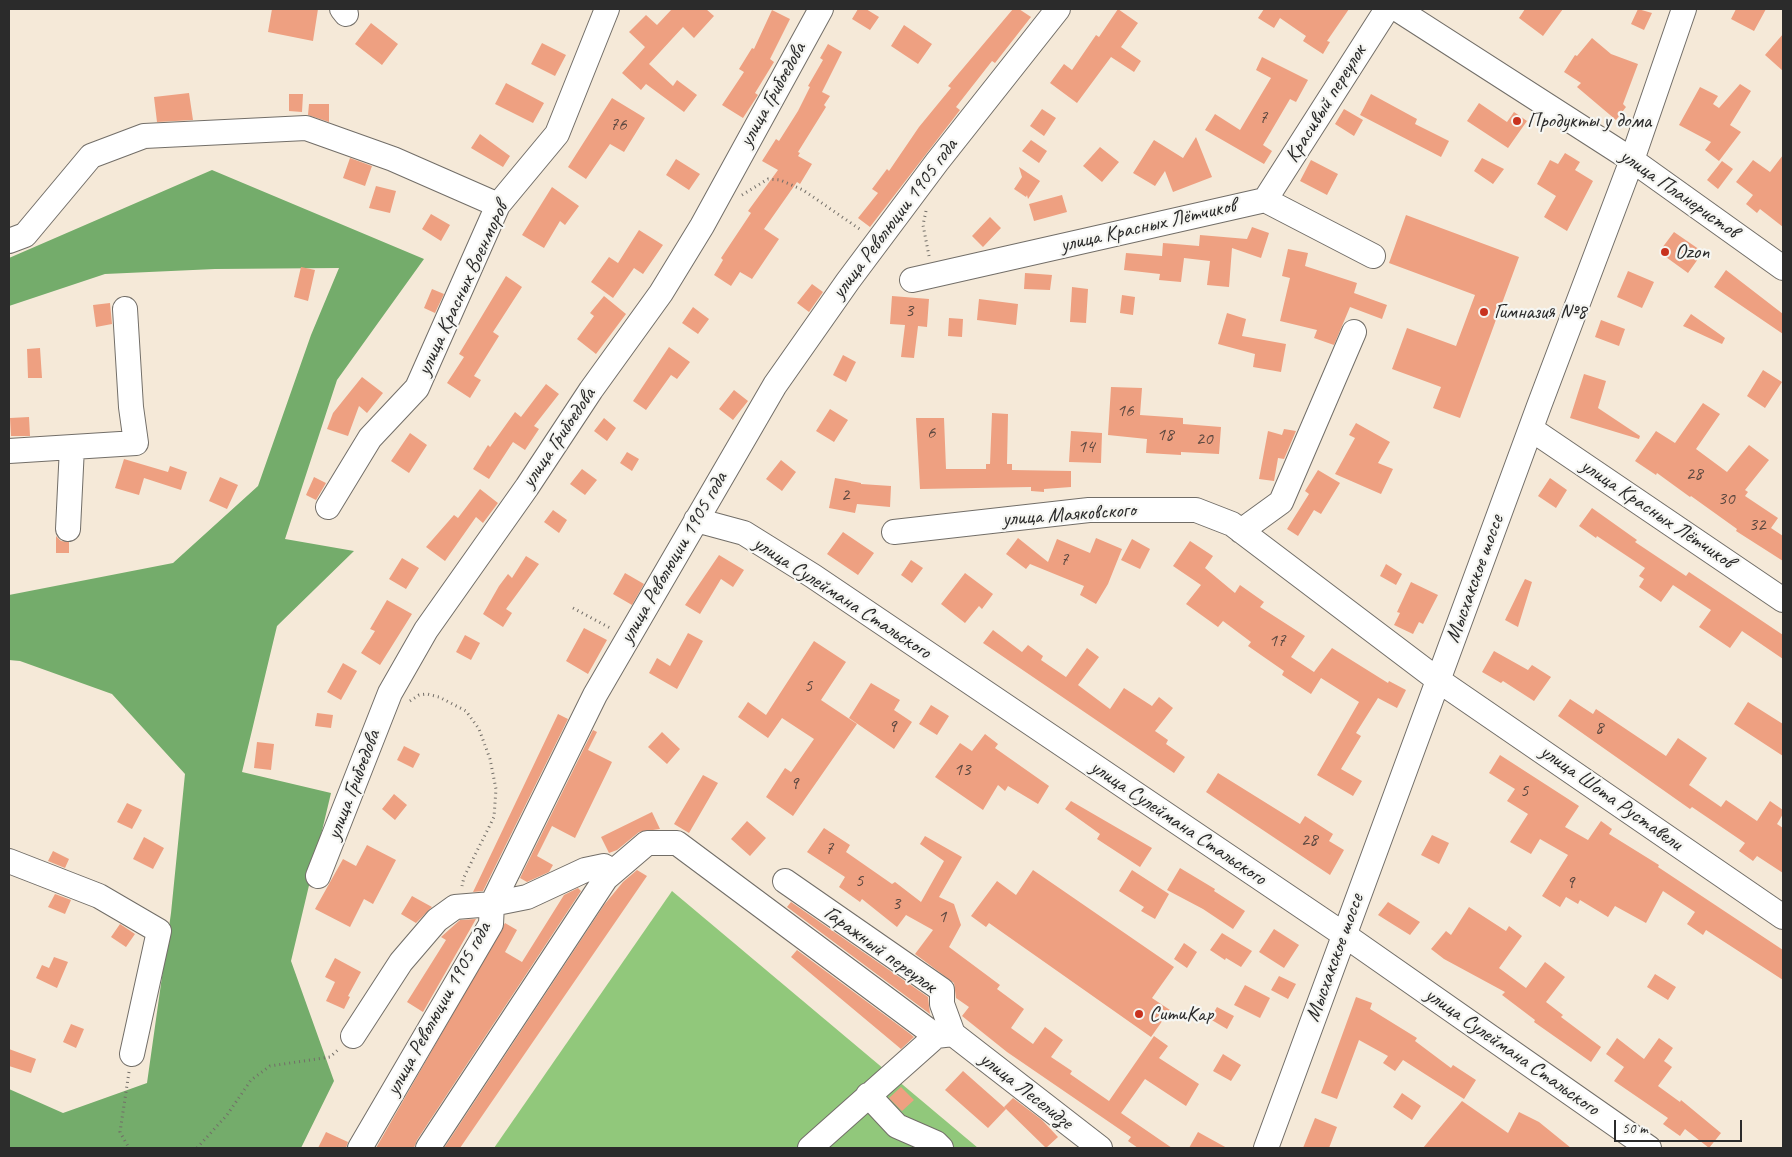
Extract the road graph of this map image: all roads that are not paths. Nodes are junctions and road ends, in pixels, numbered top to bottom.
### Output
1 (607, 9) edge
2 (821, 9) edge
3 (1058, 9) edge
4 (1386, 9) edge
5 (1397, 9) edge
6 (1684, 9) edge
7 (1632, 160) junction
8 (1265, 200) junction
9 (498, 205) junction
10 (9, 240) edge
11 (1373, 256) dead end
12 (1783, 268) edge
13 (922, 277) road end
14 (125, 310) dead end
15 (1354, 332) dead end
16 (1531, 429) junction
17 (72, 447) junction
18 (9, 451) edge
19 (328, 507) dead end
20 (696, 520) junction
21 (68, 529) dead end
22 (1240, 531) junction
23 (894, 532) dead end
24 (1783, 600) edge
25 (1438, 680) junction
26 (9, 861) edge
27 (613, 872) junction
28 (318, 876) dead end
29 (785, 881) dead end
30 (492, 904) junction
31 (1783, 917) edge
32 (1344, 934) junction
33 (353, 1036) road end
34 (945, 1036) junction
35 (132, 1054) road end
36 (868, 1095) junction
37 (360, 1148) edge
38 (428, 1148) edge
39 (810, 1148) edge
40 (941, 1148) edge
41 (1100, 1148) edge
42 (1266, 1148) edge
43 (1649, 1148) edge

1 - 9 street, улица Красных Военморов
2 - 28 street, улица Грибоедова
3 - 20 street, улица Революции 1905 года
4 - 8 street, Красивый переулок
5 - 7 street, улица Планеристов
6 - 7 street, Мысхакское шоссе
7 - 12 street, улица Планеристов
7 - 16 street, Мысхакское шоссе
8 - 11 street, улица Красных Лётчиков
8 - 13 street, улица Красных Лётчиков
9 - 10 street
9 - 19 street, улица Красных Военморов
14 - 17 street
15 - 22 street
16 - 24 street, улица Красных Лётчиков
16 - 25 street, Мысхакское шоссе
17 - 18 street
17 - 21 street
20 - 30 street, улица Революции 1905 года
20 - 32 street, улица Сулеймана Стальского
22 - 23 street, улица Маяковского
22 - 25 street, улица Маяковского
25 - 31 street, улица Шота Руставели
25 - 32 street, Мысхакское шоссе
26 - 35 street
27 - 30 street
27 - 34 street, улица Леселидзе
27 - 38 street, улица Леселидзе
29 - 34 street, Гаражный переулок
30 - 33 street
30 - 37 street, улица Революции 1905 года
32 - 42 street, Мысхакское шоссе
32 - 43 street, улица Сулеймана Стальского
34 - 36 street
34 - 41 street, улица Леселидзе
36 - 39 street
36 - 40 street

